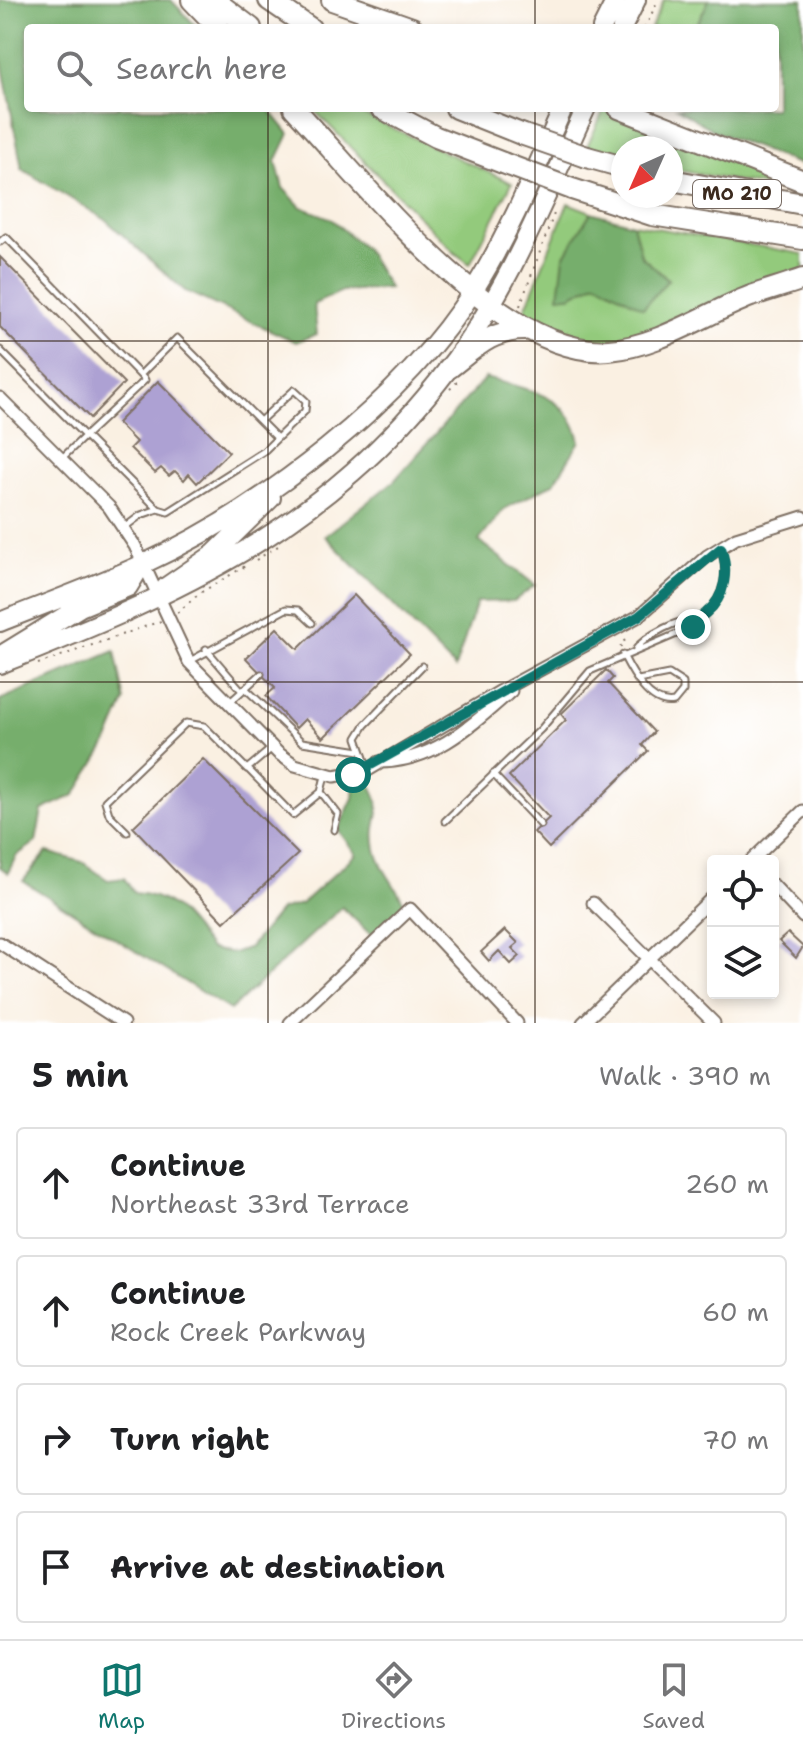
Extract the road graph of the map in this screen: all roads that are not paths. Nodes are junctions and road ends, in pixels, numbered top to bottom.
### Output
1 (192, 0) edge
2 (214, 0) edge
3 (269, 0) edge
4 (332, 0) edge
5 (616, 0) edge
6 (636, 0) edge
7 (215, 24) edge
8 (246, 24) edge
9 (304, 24) edge
10 (401, 24) edge
11 (604, 24) edge
12 (624, 24) edge
13 (298, 112) edge
14 (389, 112) edge
15 (466, 112) edge
16 (561, 112) edge
17 (584, 112) edge
18 (629, 112) edge
19 (648, 112) edge
20 (670, 128) junction
21 (611, 164) edge
22 (803, 181) edge
23 (683, 182) edge
24 (803, 204) edge
25 (1, 239) edge
26 (803, 239) edge
27 (803, 279) edge
28 (481, 298) junction
29 (524, 330) junction
30 (0, 350) edge
31 (449, 368) junction
32 (140, 375) junction
33 (2, 403) edge
34 (260, 421) junction
35 (85, 436) junction
36 (277, 438) junction
37 (61, 459) junction
38 (285, 481) junction
39 (158, 509) junction
40 (803, 517) edge
41 (124, 527) junction
42 (721, 548) junction
43 (142, 564) junction
44 (159, 599) junction
45 (0, 622) edge
46 (312, 623) dead end
47 (206, 649) junction
48 (623, 655) junction
49 (0, 656) edge
50 (189, 662) junction
51 (0, 664) edge
52 (422, 666) dead end
53 (261, 674) dead end
54 (638, 680) junction
55 (521, 683) junction
56 (244, 690) junction
57 (229, 703) junction
58 (453, 718) junction
59 (441, 725) junction
60 (463, 734) junction
61 (450, 741) junction
62 (272, 748) junction
63 (360, 751) junction
64 (373, 766) junction
65 (248, 769) junction
66 (493, 774) junction
67 (326, 775) junction
68 (321, 792) junction
69 (803, 811) edge
70 (445, 821) dead end
71 (541, 825) dead end
72 (334, 830) dead end
73 (127, 832) dead end
74 (757, 855) edge
75 (779, 891) edge
76 (593, 903) dead end
77 (707, 903) edge
78 (803, 917) edge
79 (0, 943) edge
80 (649, 959) junction
81 (123, 1023) edge
82 (290, 1023) edge
83 (517, 1023) edge
84 (583, 1023) edge
85 (714, 1023) edge

1 - 7 highway
2 - 8 highway
3 - 9 highway
4 - 10 highway
5 - 11 main road
6 - 12 main road
13 - 28 highway
14 - 26 highway, MO 210, bridge
15 - 21 highway, bridge
16 - 28 main road
17 - 28 main road
18 - 20 highway
19 - 20 highway
20 - 22 highway
23 - 24 highway, MO 210
25 - 32 lane
27 - 29 highway
28 - 29 highway
28 - 31 main road
28 - 38 main road
29 - 31 highway
30 - 35 lane
31 - 44 main road
32 - 34 lane
32 - 35 lane
33 - 37 street
34 - 36 lane
34 - 36 lane
35 - 37 lane
35 - 39 lane
36 - 39 lane
37 - 41 street
38 - 43 main road
38 - 44 main road
39 - 41 lane
40 - 42 street
41 - 43 street
42 - 48 lane
42 - 55 street
43 - 44 street
43 - 45 main road
43 - 49 main road
44 - 50 street
44 - 51 main road
46 - 47 lane
47 - 50 lane
47 - 56 lane
48 - 54 lane
48 - 66 lane
50 - 57 street
52 - 63 lane
53 - 56 lane
54 - 54 lane
55 - 58 street
55 - 60 street
56 - 57 lane
56 - 63 lane
57 - 62 street
58 - 59 street
58 - 60 lane
59 - 61 lane
59 - 64 street
60 - 61 street
61 - 64 street
62 - 65 lane
62 - 67 street
63 - 64 lane
64 - 67 street
65 - 68 lane
65 - 73 lane
66 - 70 lane
66 - 71 lane
67 - 68 lane
68 - 72 lane
69 - 74 street
75 - 78 street
76 - 80 street
77 - 80 street
79 - 81 street
80 - 84 street
80 - 85 street
82 - 83 street

